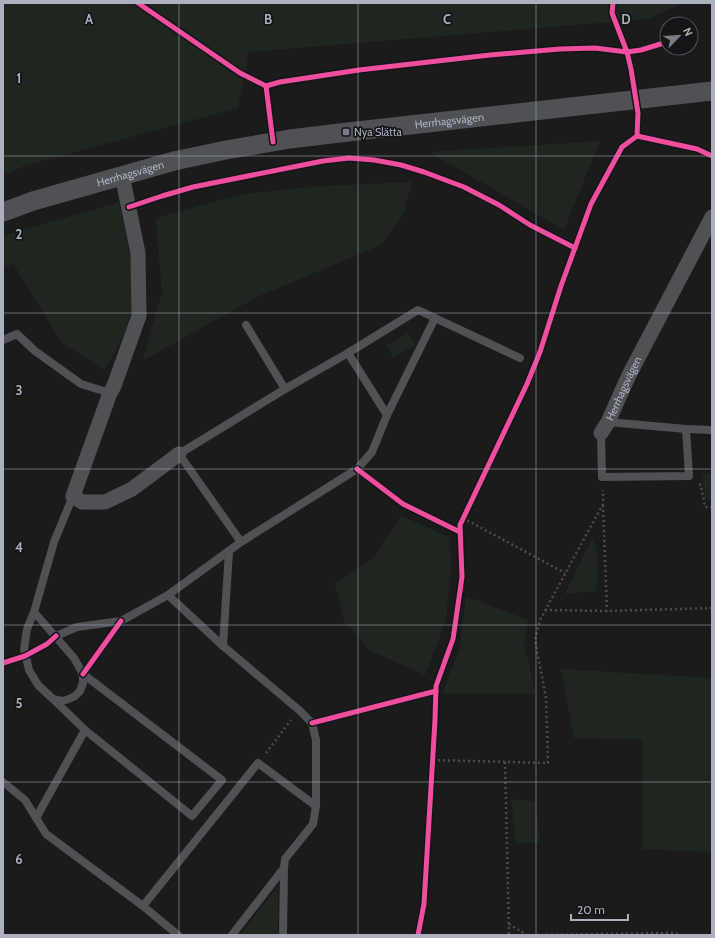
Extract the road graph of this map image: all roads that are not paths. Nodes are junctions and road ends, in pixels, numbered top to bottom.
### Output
1 (712, 91) edge
2 (122, 175) junction
3 (3, 212) edge
4 (712, 217) edge
5 (435, 318) junction
6 (246, 325) dead end
7 (3, 340) edge
8 (348, 353) junction
9 (520, 358) dead end
10 (284, 389) junction
11 (110, 393) junction
12 (387, 414) junction
13 (605, 427) junction
14 (686, 429) junction
15 (712, 430) edge
16 (179, 454) junction
17 (73, 496) junction
18 (241, 542) junction
19 (229, 552) junction
20 (168, 594) junction
21 (34, 612) junction
22 (56, 636) junction
23 (223, 646) junction
24 (83, 674) junction
25 (53, 699) junction
26 (85, 730) junction
27 (3, 782) edge
28 (316, 806) junction
29 (36, 818) junction
30 (284, 868) junction
31 (143, 906) junction
32 (178, 935) edge
33 (232, 935) edge
34 (283, 935) edge

1 - 2 street, Herrhagsvägen
2 - 3 street, Herrhagsvägen
2 - 11 street
4 - 13 street, Herrhagsvägen
5 - 8 lane
5 - 9 lane
5 - 12 lane
6 - 10 lane
7 - 11 lane
8 - 10 lane
8 - 12 lane
10 - 16 lane
11 - 17 street
12 - 18 lane
13 - 14 lane
13 - 14 lane
14 - 15 lane
16 - 17 street
16 - 18 lane
17 - 21 lane
18 - 19 lane
19 - 20 lane
19 - 23 lane
20 - 22 lane
20 - 23 lane
21 - 22 lane
21 - 25 lane
22 - 24 lane
23 - 28 lane
24 - 25 lane
24 - 26 lane
25 - 26 lane
26 - 29 lane
27 - 29 lane
28 - 30 lane
28 - 31 lane
29 - 31 lane
30 - 33 lane
30 - 34 lane
31 - 32 lane

